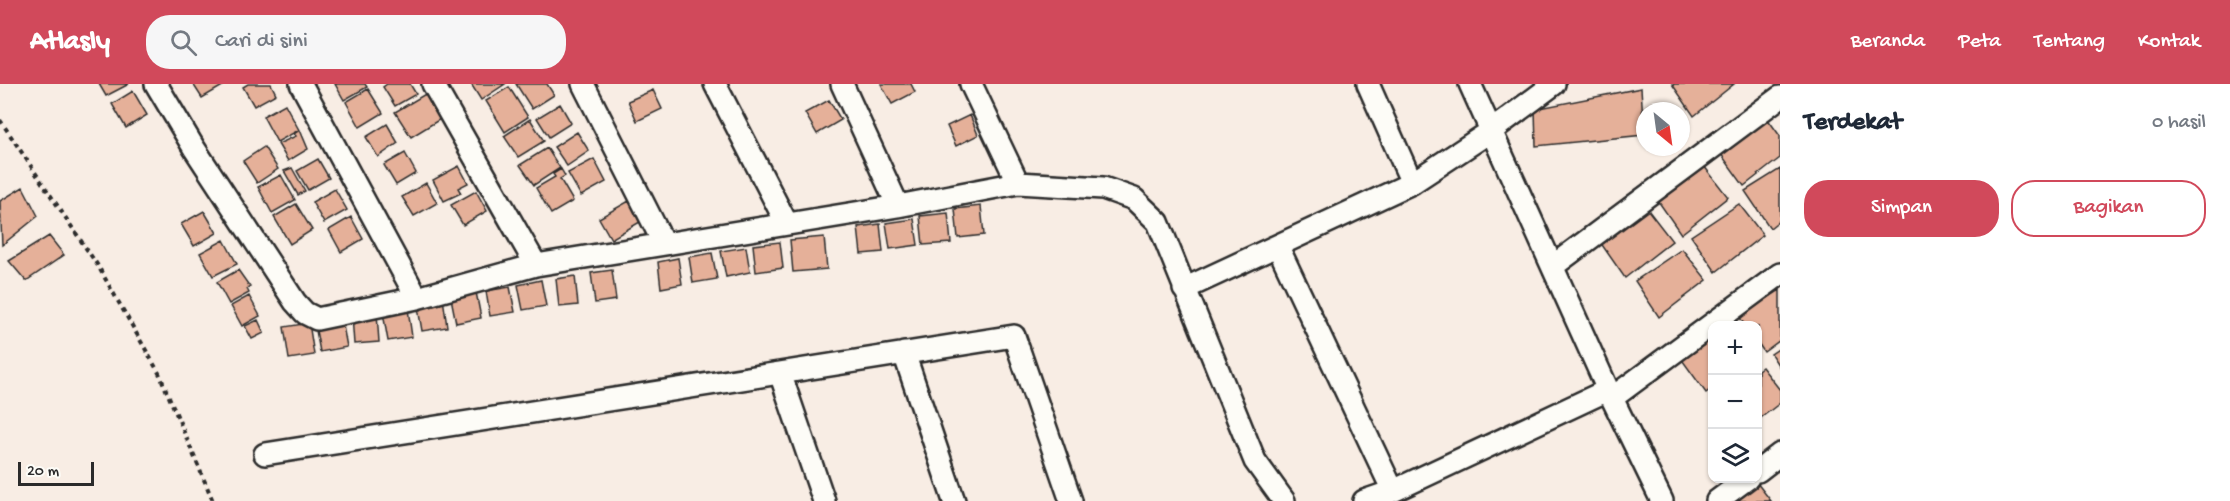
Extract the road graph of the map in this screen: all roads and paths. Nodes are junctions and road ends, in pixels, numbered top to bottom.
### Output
1 (156, 84) edge
2 (301, 84) edge
3 (433, 84) edge
4 (583, 84) edge
5 (715, 84) edge
6 (842, 84) edge
7 (971, 84) edge
8 (1368, 84) edge
9 (1470, 84) edge
10 (1554, 84) edge
11 (1780, 97) edge
12 (0, 120) edge
13 (1491, 131) junction
14 (1018, 183) junction
15 (1412, 183) junction
16 (898, 206) junction
17 (787, 224) junction
18 (664, 244) junction
19 (1278, 247) junction
20 (536, 265) junction
21 (1552, 266) junction
22 (1780, 274) edge
23 (1184, 289) junction
24 (417, 298) junction
25 (904, 353) junction
26 (780, 373) junction
27 (1610, 394) junction
28 (265, 454) dead end
29 (1780, 454) edge
30 (1762, 468) edge
31 (1741, 483) edge
32 (1393, 491) junction
33 (213, 501) edge
34 (824, 501) edge
35 (954, 501) edge
36 (1071, 501) edge
37 (1284, 501) edge
38 (1364, 501) edge
39 (1662, 501) edge
40 (1717, 501) edge

1 - 24 street
2 - 24 street
3 - 20 street
4 - 18 street
5 - 17 street
6 - 16 street
7 - 14 street
8 - 15 street
9 - 13 street
10 - 13 street
11 - 21 street
12 - 33 path
13 - 15 street
13 - 21 street
14 - 16 street
14 - 23 street
15 - 19 street
16 - 17 street
17 - 18 street
18 - 20 street
19 - 23 street
19 - 32 street
20 - 24 street
21 - 27 street
22 - 27 street
23 - 37 street
25 - 26 street
25 - 35 street
25 - 36 street
26 - 28 street
26 - 34 street
27 - 32 street
27 - 39 street
29 - 30 street
31 - 40 street
32 - 38 street

